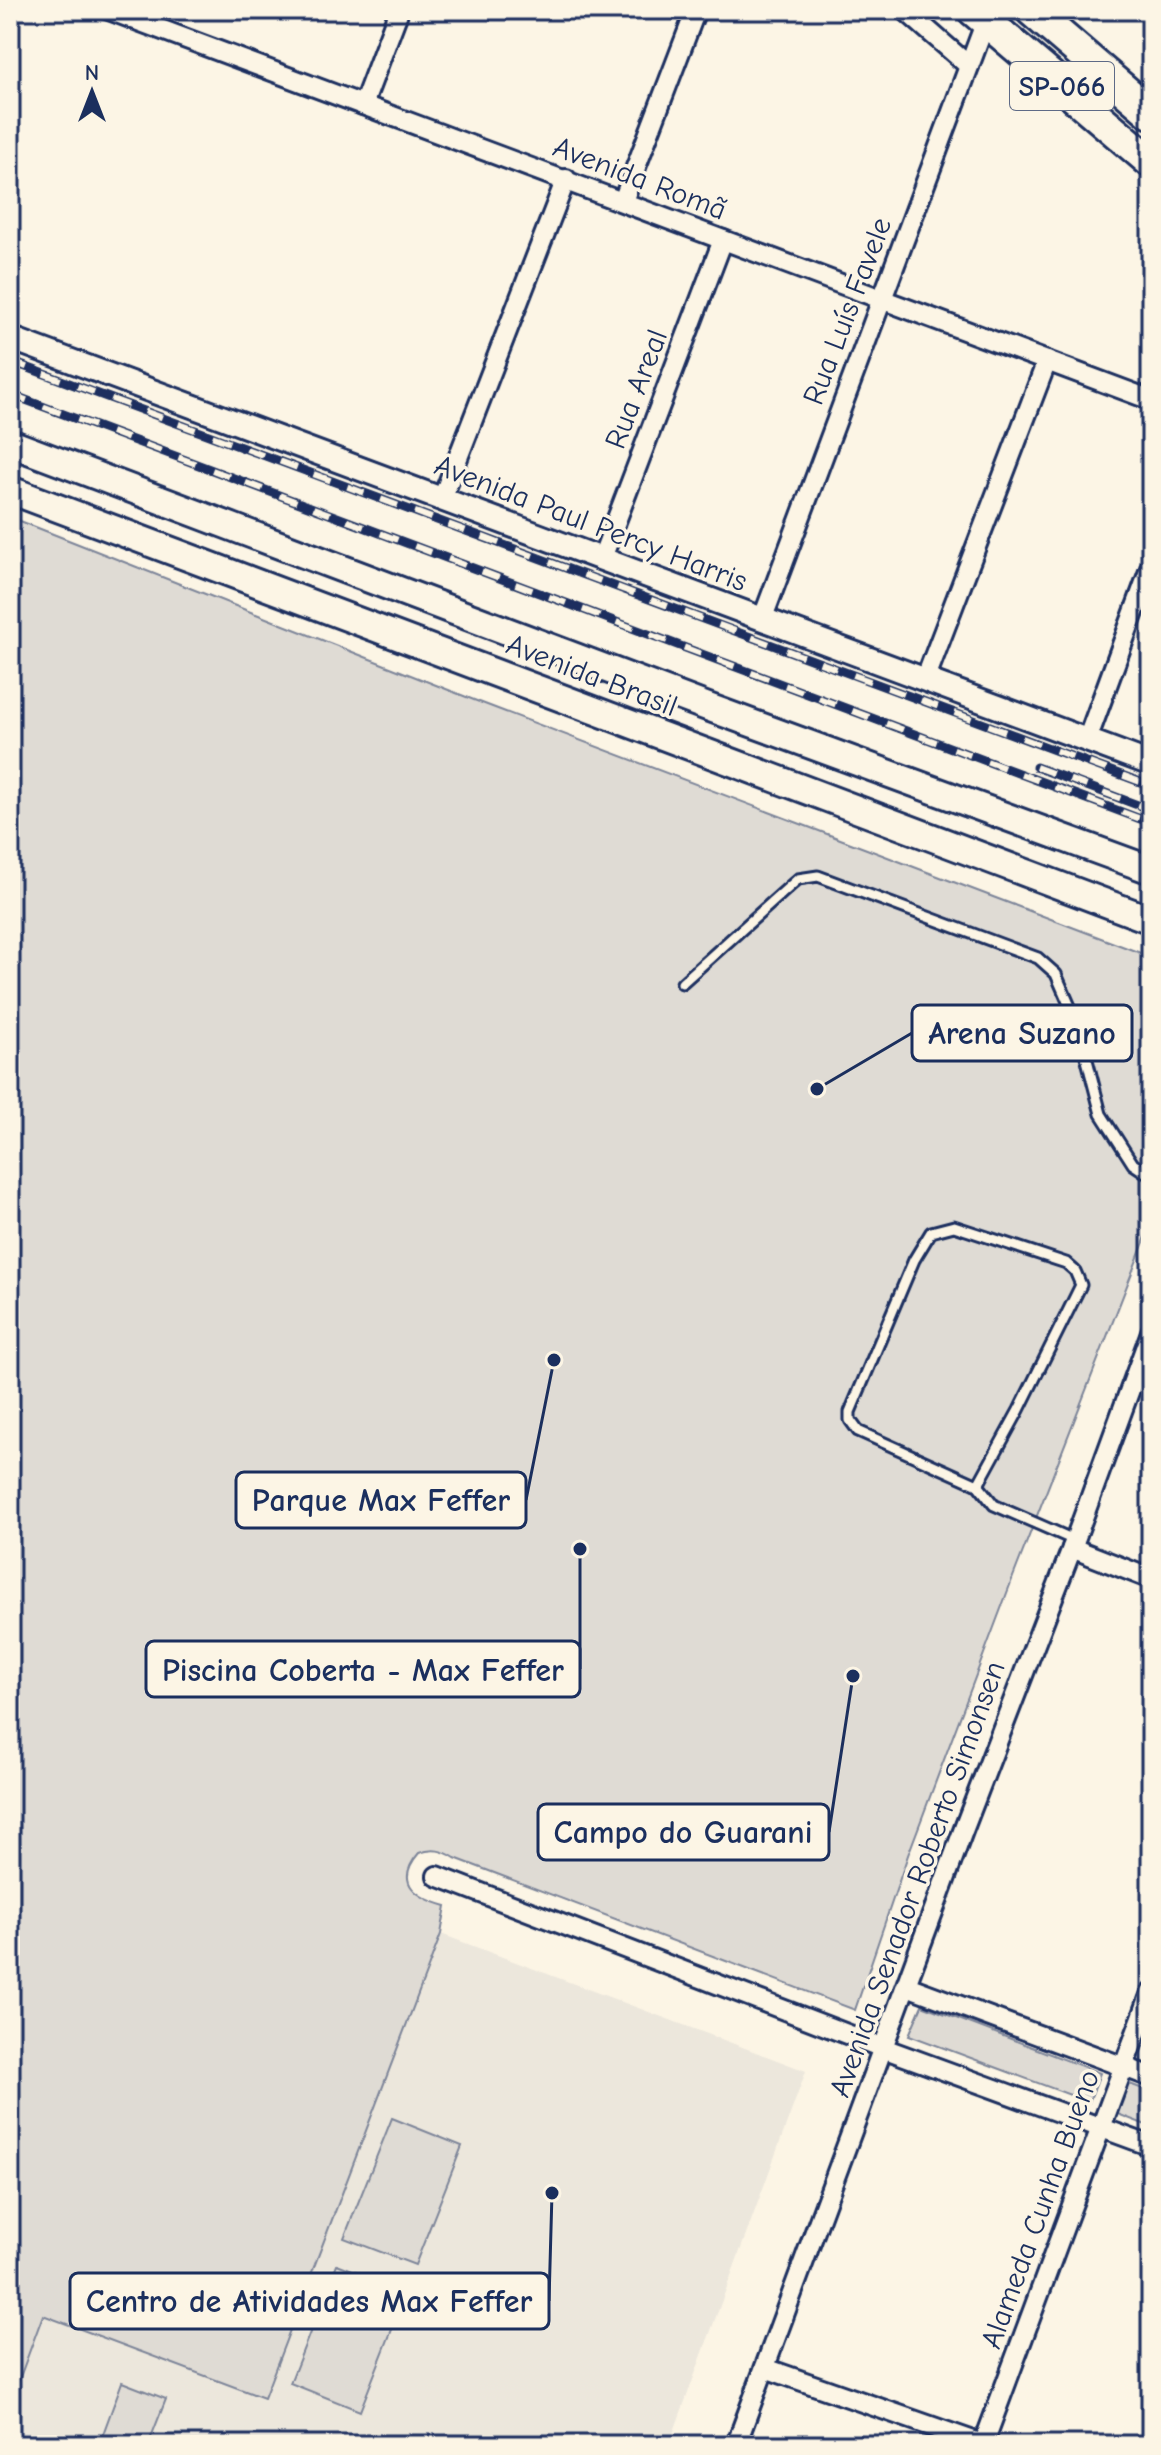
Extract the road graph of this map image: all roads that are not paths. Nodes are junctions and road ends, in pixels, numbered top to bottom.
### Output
1 (109, 10) edge
2 (399, 10) edge
3 (696, 10) edge
4 (905, 10) edge
5 (1031, 10) edge
6 (979, 16) edge
7 (969, 66) junction
8 (363, 105) junction
9 (1151, 113) edge
10 (1151, 162) edge
11 (566, 179) junction
12 (623, 201) junction
13 (723, 240) junction
14 (882, 299) junction
15 (10, 338) edge
16 (1047, 361) junction
17 (1151, 400) edge
18 (10, 443) edge
19 (10, 490) edge
20 (442, 499) junction
21 (602, 558) junction
22 (1151, 566) edge
23 (762, 620) junction
24 (925, 680) junction
25 (652, 685) junction
26 (705, 706) junction
27 (626, 723) junction
28 (1087, 740) junction
29 (684, 745) junction
30 (1151, 764) edge
31 (1151, 870) edge
32 (1151, 920) edge
33 (682, 983) dead end
34 (1151, 1176) edge
35 (1151, 1332) edge
36 (978, 1485) junction
37 (1073, 1544) junction
38 (1151, 1579) edge
39 (437, 1876) dead end
40 (907, 1986) junction
41 (1151, 1993) edge
42 (883, 2048) junction
43 (1123, 2067) junction
44 (1151, 2077) edge
45 (1100, 2126) junction
46 (1151, 2146) edge
47 (765, 2368) junction
48 (736, 2445) edge
49 (984, 2445) edge

1 - 8 street, Avenida Romã
2 - 8 street
3 - 12 street
4 - 7 street
5 - 9 highway, SP-066
6 - 7 street, Rua Luís Favele
6 - 10 highway, SP-066
7 - 14 street, Rua Luís Favele
8 - 11 street, Avenida Romã
11 - 12 street, Avenida Romã
11 - 20 street
12 - 13 street, Avenida Romã
13 - 14 street, Avenida Romã
13 - 21 street, Rua Areal
14 - 16 street, Avenida Romã
14 - 23 street, Rua Luís Favele
15 - 20 street, Avenida Paul Percy Harris
16 - 17 street, Avenida Romã
16 - 24 street
18 - 25 main road, Avenida Brasil
19 - 27 main road, Avenida Brasil
20 - 21 street, Avenida Paul Percy Harris
21 - 23 street, Avenida Paul Percy Harris
22 - 28 street
23 - 24 street, Avenida Paul Percy Harris
24 - 28 street, Avenida Paul Percy Harris
25 - 26 main road, Avenida Brasil
25 - 27 main road
26 - 29 main road
26 - 31 main road, Avenida Brasil
27 - 29 main road, Avenida Brasil
28 - 30 street, Avenida Paul Percy Harris
29 - 32 main road, Avenida Brasil
33 - 34 lane
35 - 37 street, Avenida Senador Roberto Simonsen
36 - 36 lane
36 - 37 lane
37 - 38 street
37 - 40 street, Avenida Senador Roberto Simonsen
39 - 42 street
40 - 42 street, Avenida Senador Roberto Simonsen
40 - 43 street
41 - 43 street, Alameda Cunha Bueno
42 - 45 street
42 - 47 street, Avenida Senador Roberto Simonsen
43 - 44 street
43 - 45 street, Alameda Cunha Bueno
45 - 46 street
45 - 49 street, Alameda Cunha Bueno
47 - 48 street, Avenida Senador Roberto Simonsen
47 - 49 street

